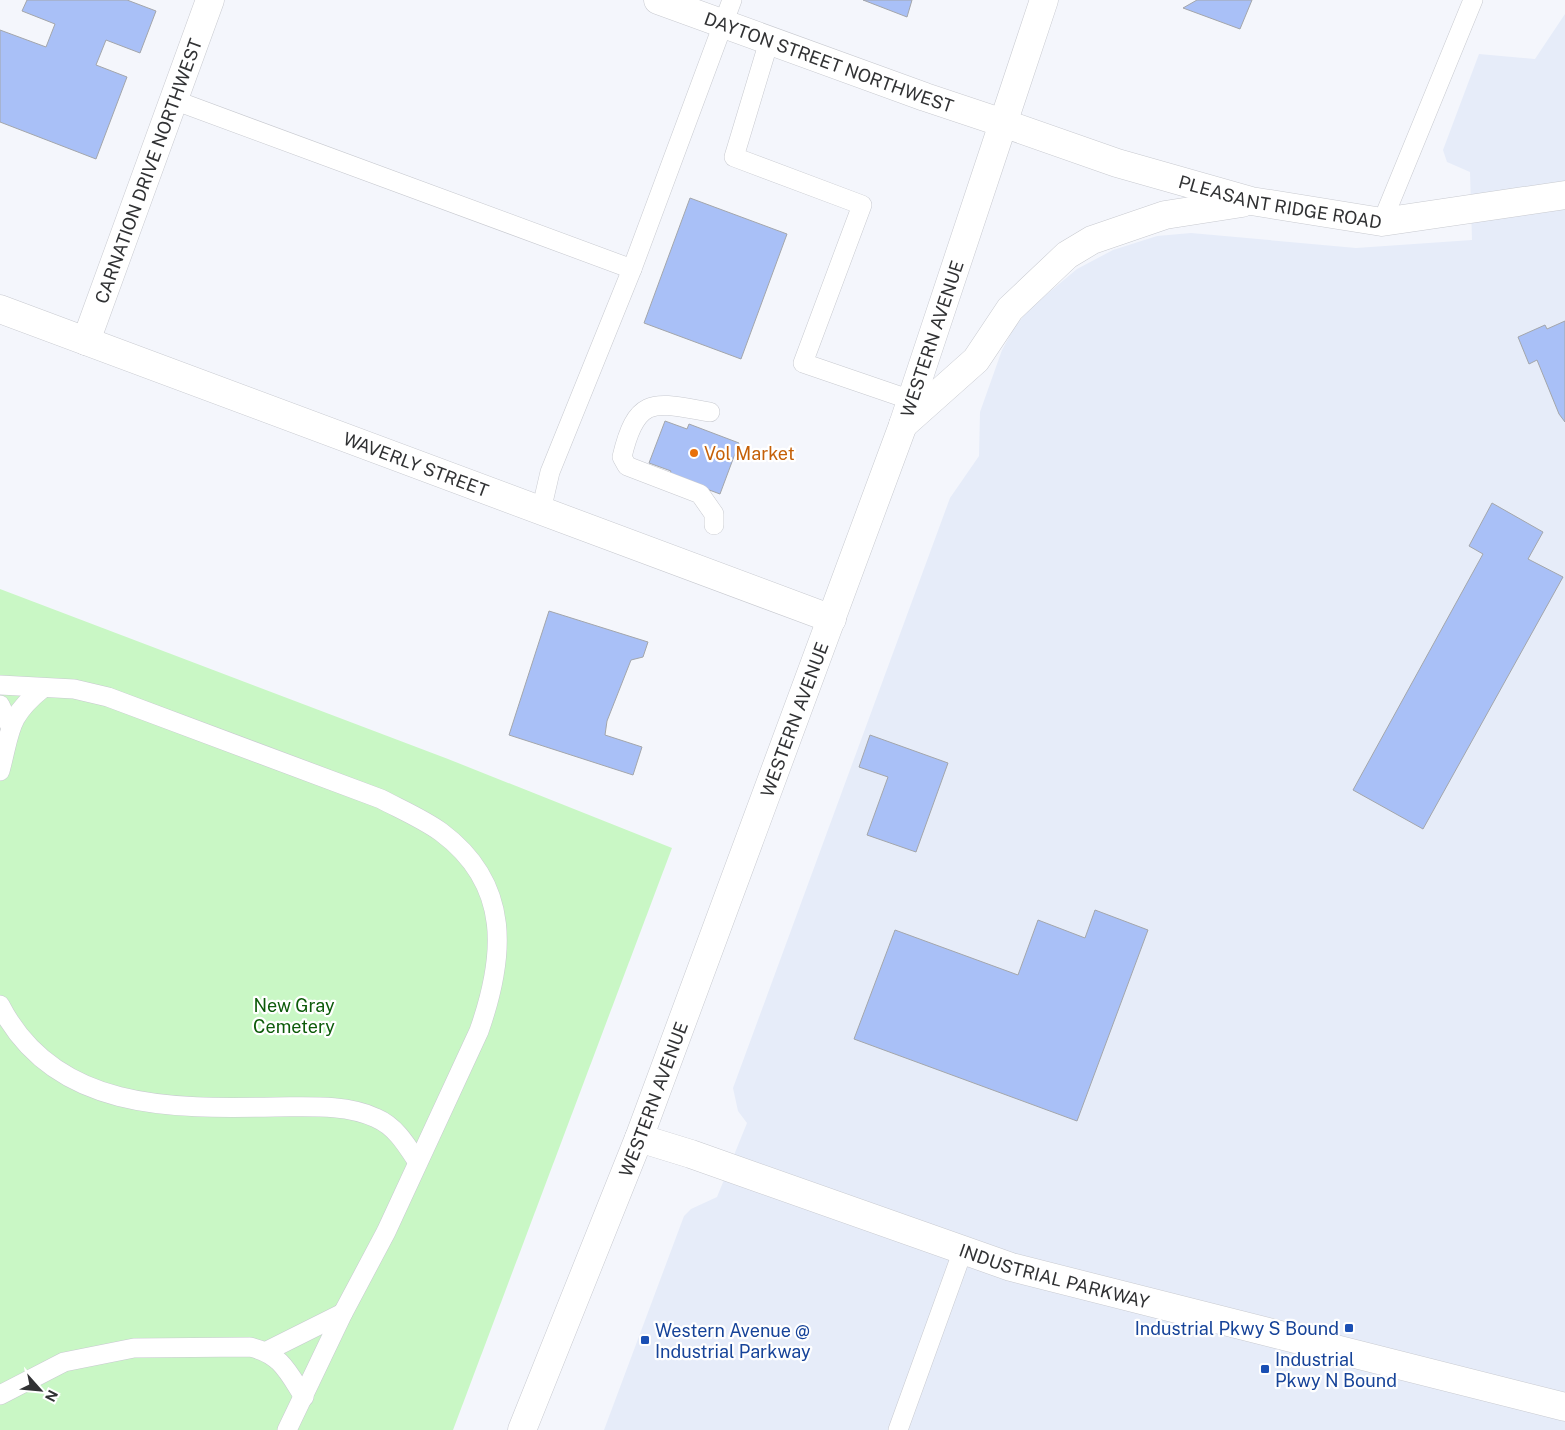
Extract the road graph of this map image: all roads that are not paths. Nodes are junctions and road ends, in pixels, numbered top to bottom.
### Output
1 (210, 0) edge
2 (658, 0) edge
3 (1044, 0) edge
4 (1473, 0) edge
5 (728, 12) edge
6 (769, 41) junction
7 (174, 100) junction
8 (1003, 123) junction
9 (1565, 196) edge
10 (1251, 202) junction
11 (1382, 222) junction
12 (632, 269) junction
13 (0, 309) edge
14 (86, 341) junction
15 (710, 412) dead end
16 (907, 412) junction
17 (542, 511) junction
18 (714, 525) dead end
19 (832, 619) junction
20 (0, 685) edge
21 (43, 688) junction
22 (0, 705) edge
23 (10, 726) junction
24 (0, 771) edge
25 (0, 1005) edge
26 (639, 1138) junction
27 (417, 1161) junction
28 (963, 1250) junction
29 (343, 1313) junction
30 (266, 1351) junction
31 (0, 1395) edge
32 (304, 1397) junction
33 (1565, 1407) edge
34 (287, 1430) edge
35 (522, 1430) edge
36 (898, 1430) edge

1 - 7 street, CARNATION DRIVE NORTHWEST
2 - 5 street, DAYTON STREET NORTHWEST
3 - 8 street, WESTERN AVENUE
4 - 11 lane
5 - 6 street, DAYTON STREET NORTHWEST
5 - 12 lane
6 - 8 street, DAYTON STREET NORTHWEST
6 - 16 lane
7 - 12 lane
7 - 14 street, CARNATION DRIVE NORTHWEST
8 - 10 street, PLEASANT RIDGE ROAD
8 - 16 street, WESTERN AVENUE
9 - 11 street, PLEASANT RIDGE ROAD
10 - 11 street, PLEASANT RIDGE ROAD
10 - 16 street
12 - 17 lane
13 - 14 street, WAVERLY STREET
14 - 17 street, WAVERLY STREET
15 - 18 lane
16 - 19 street, WESTERN AVENUE
17 - 19 street, WAVERLY STREET
19 - 26 street, WESTERN AVENUE
20 - 21 lane
21 - 23 lane
21 - 27 lane
22 - 23 lane
23 - 24 lane
25 - 27 lane
26 - 28 street, INDUSTRIAL PARKWAY
26 - 35 street, WESTERN AVENUE
27 - 29 lane
28 - 33 street, INDUSTRIAL PARKWAY
28 - 36 lane
29 - 30 lane
29 - 32 lane
30 - 31 lane
30 - 32 lane
32 - 34 lane

